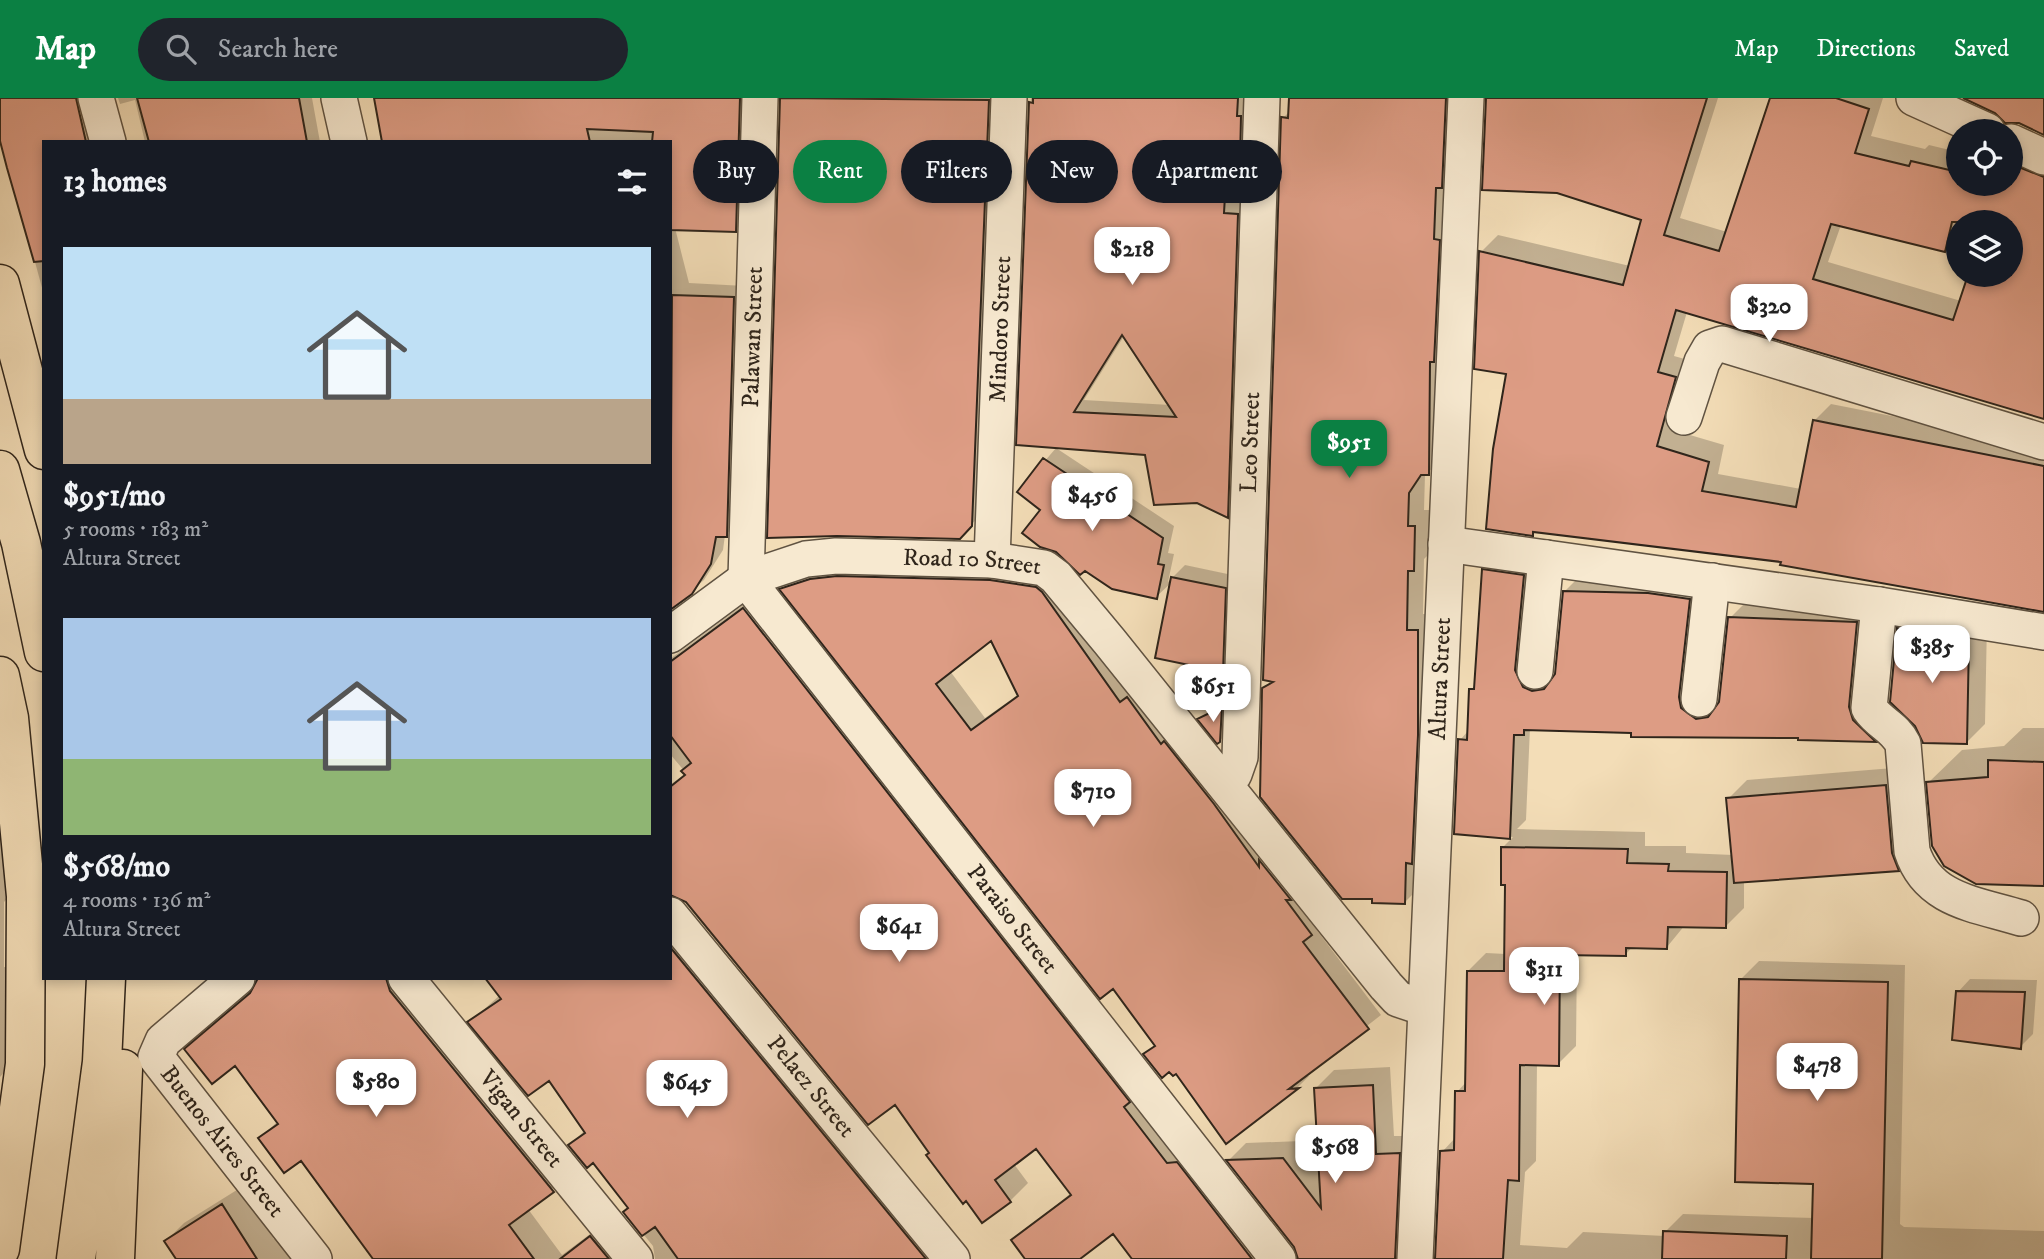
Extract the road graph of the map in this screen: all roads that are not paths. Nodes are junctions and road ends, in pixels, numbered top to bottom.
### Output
1 (96, 98) edge
2 (339, 98) edge
3 (760, 98) edge
4 (1009, 98) edge
5 (1262, 98) edge
6 (1466, 98) edge
7 (1914, 98) edge
8 (1960, 119) edge
9 (107, 140) edge
10 (349, 140) edge
11 (2023, 148) edge
12 (2044, 158) edge
13 (0, 284) edge
14 (0, 323) edge
15 (1684, 417) dead end
16 (42, 442) edge
17 (2044, 442) edge
18 (0, 470) edge
19 (42, 474) edge
20 (1446, 544) junction
21 (1546, 558) junction
22 (992, 560) junction
23 (746, 579) junction
24 (1712, 581) junction
25 (1879, 605) junction
26 (2044, 632) edge
27 (672, 634) edge
28 (42, 643) edge
29 (1535, 671) dead end
30 (0, 676) edge
31 (1699, 699) dead end
32 (1225, 782) junction
33 (672, 917) edge
34 (2021, 918) dead end
35 (79, 980) edge
36 (106, 980) edge
37 (121, 980) edge
38 (235, 980) edge
39 (407, 980) edge
40 (1425, 1007) junction
41 (1, 1233) edge
42 (71, 1259) edge
43 (76, 1259) edge
44 (115, 1259) edge
45 (314, 1259) edge
46 (635, 1259) edge
47 (952, 1259) edge
48 (1278, 1259) edge
49 (1415, 1259) edge

1 - 9 street
2 - 10 street
3 - 23 street, Palawan Street
4 - 22 street, Mindoro Street
5 - 32 street, Leo Street
6 - 20 street, Altura Street
7 - 8 street
11 - 12 street
13 - 16 highway
14 - 19 highway
15 - 17 street
18 - 28 highway
20 - 21 street
20 - 40 street, Altura Street
21 - 24 street
21 - 29 street
22 - 23 street, Road 10 Street
22 - 32 street, Road 10 Street
23 - 27 street, Road 10 Street
23 - 48 street, Paraiso Street
24 - 25 street
24 - 31 street
25 - 26 street
25 - 34 street
30 - 41 highway
32 - 40 street, Road 10 Street
33 - 47 street, Pelaez Street
35 - 42 highway
36 - 43 highway
37 - 44 highway
38 - 45 street, Buenos Aires Street
39 - 46 street, Vigan Street
40 - 49 street, Altura Street

